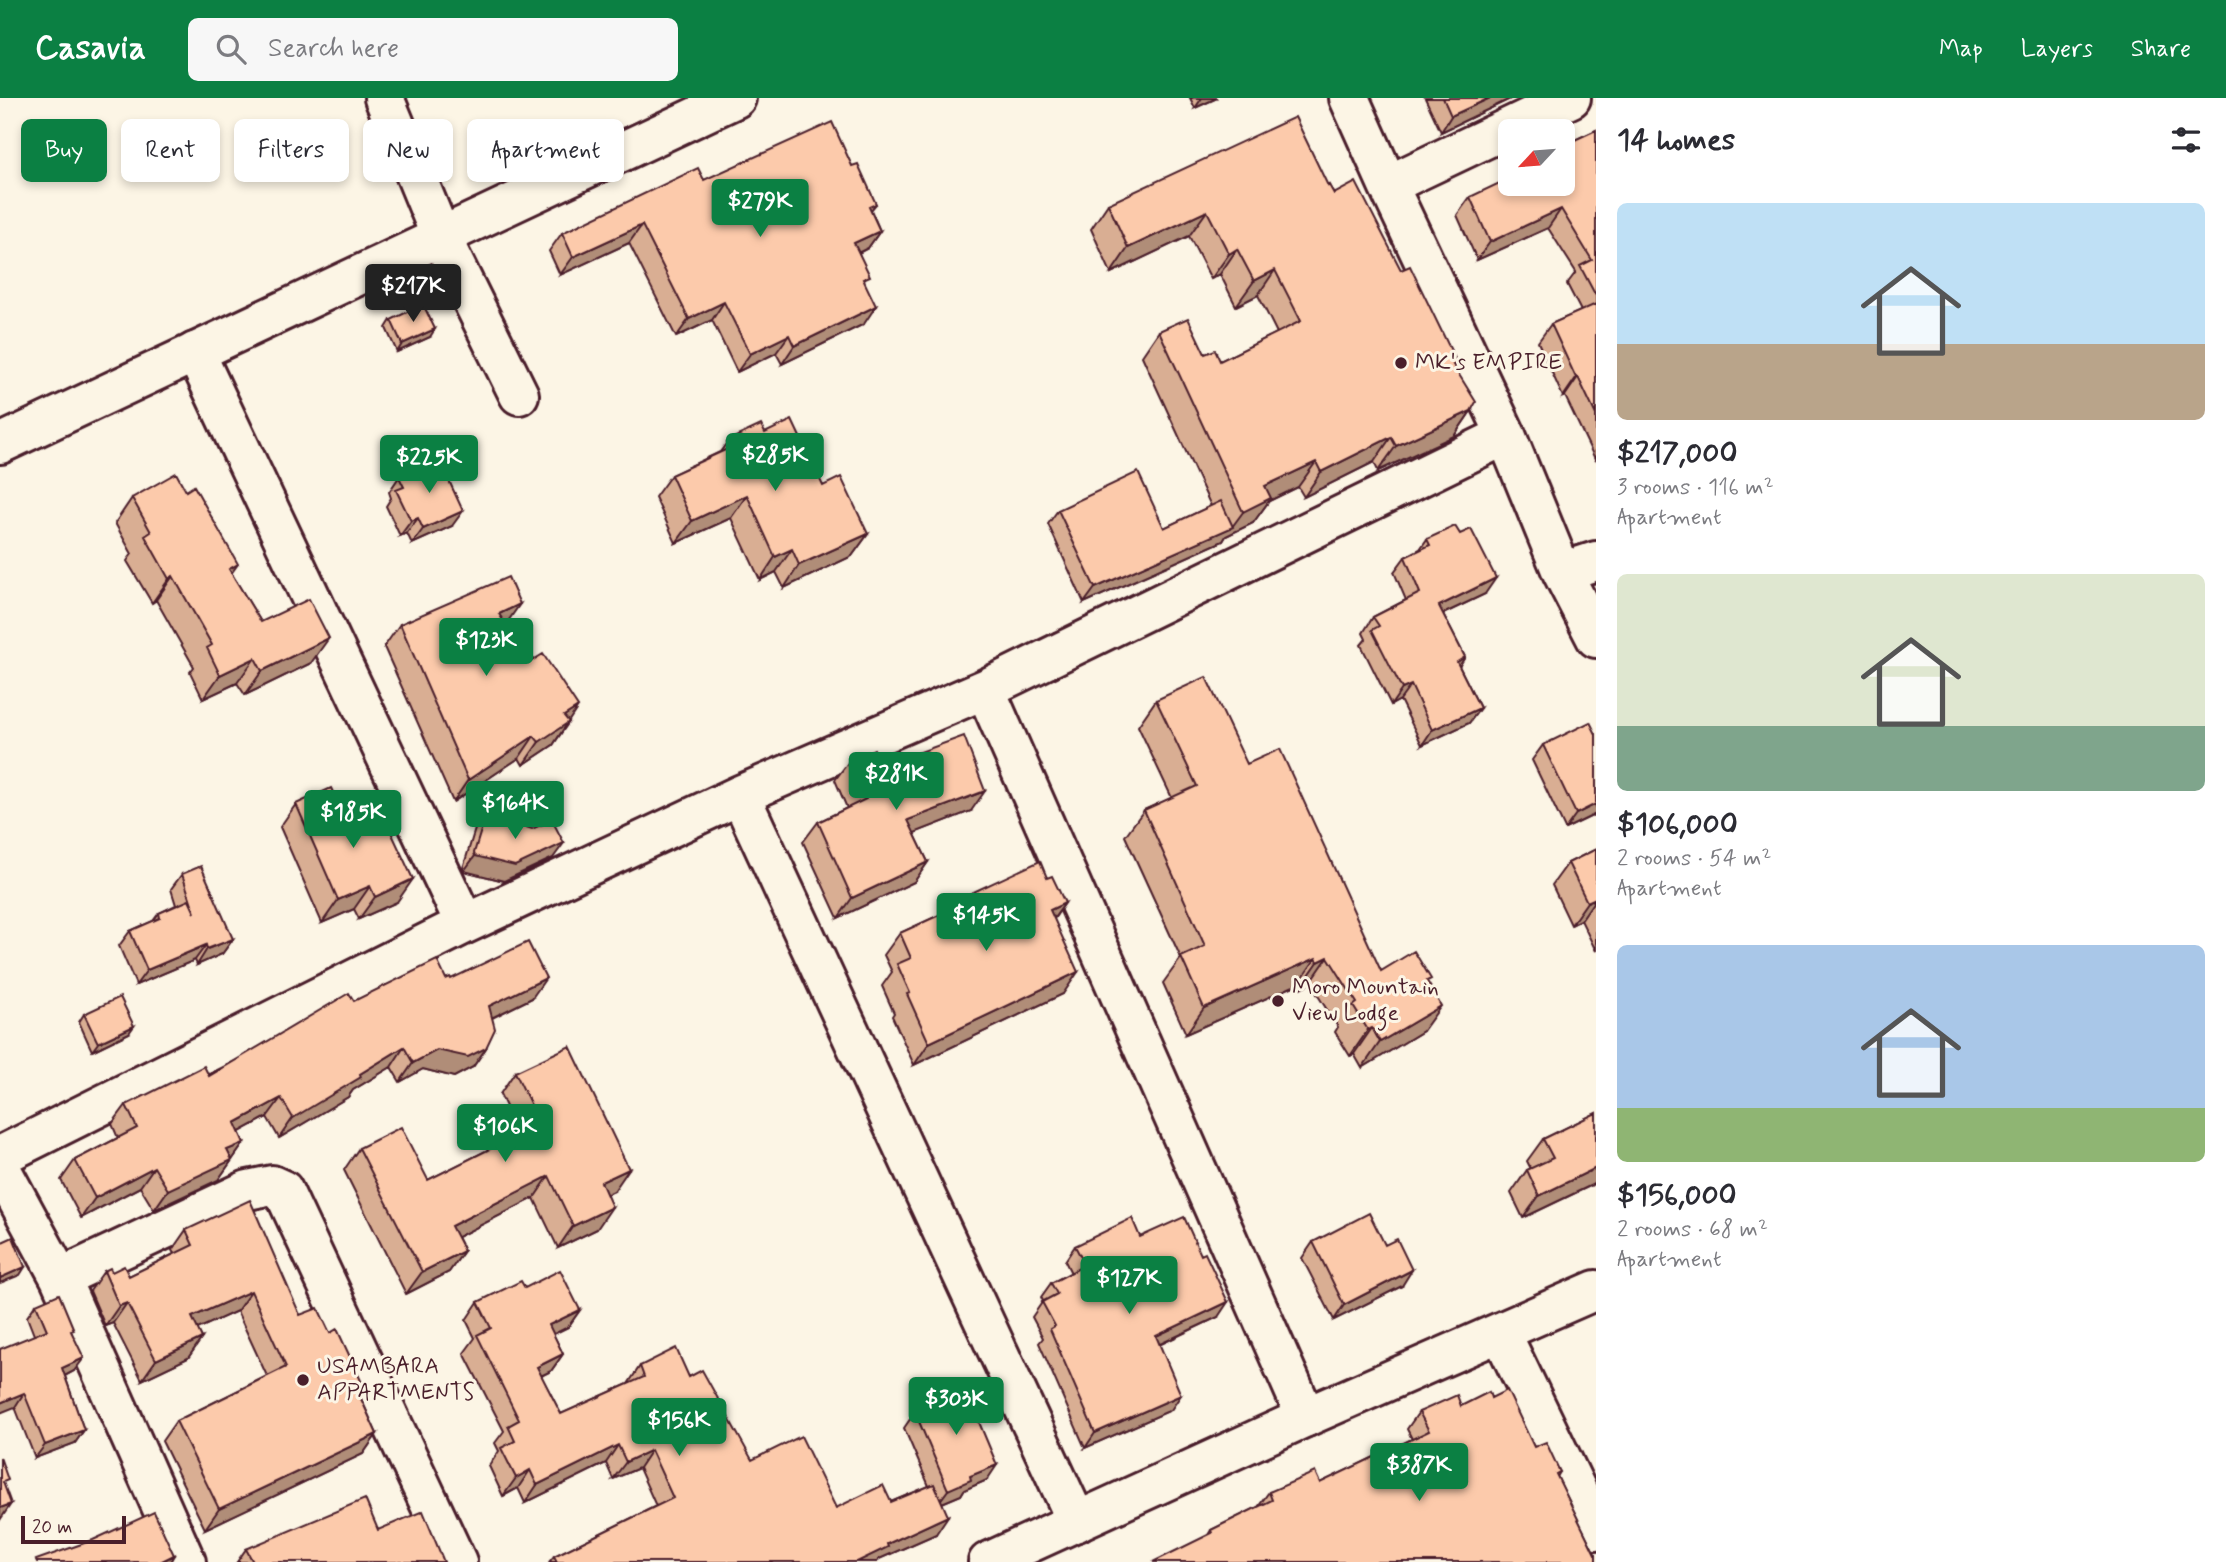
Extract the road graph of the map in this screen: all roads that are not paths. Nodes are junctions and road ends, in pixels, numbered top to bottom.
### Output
1 (384, 98) edge
2 (736, 98) edge
3 (1349, 98) edge
4 (1571, 98) edge
5 (1388, 185) junction
6 (441, 237) junction
7 (195, 352) junction
8 (519, 396) dead end
9 (1506, 435) junction
10 (0, 444) edge
11 (1579, 566) edge
12 (1596, 638) edge
13 (985, 689) junction
14 (740, 795) junction
15 (466, 924) junction
16 (0, 1156) edge
17 (0, 1167) edge
18 (60, 1278) junction
19 (1596, 1290) edge
20 (1501, 1333) junction
21 (1306, 1417) junction
22 (1077, 1522) junction
23 (1596, 1530) edge
24 (186, 1562) edge
25 (457, 1562) edge
26 (988, 1562) edge

1 - 6 street
2 - 6 street
3 - 5 street
4 - 5 street
5 - 9 street
6 - 7 street
6 - 8 street
7 - 10 street
7 - 15 street
9 - 11 street
9 - 13 street
11 - 12 street
13 - 14 street
13 - 21 street
14 - 15 street
14 - 22 street
15 - 16 street
17 - 18 street
18 - 24 street
18 - 25 street
19 - 20 street
20 - 21 street
20 - 23 street
21 - 22 street
22 - 26 street

